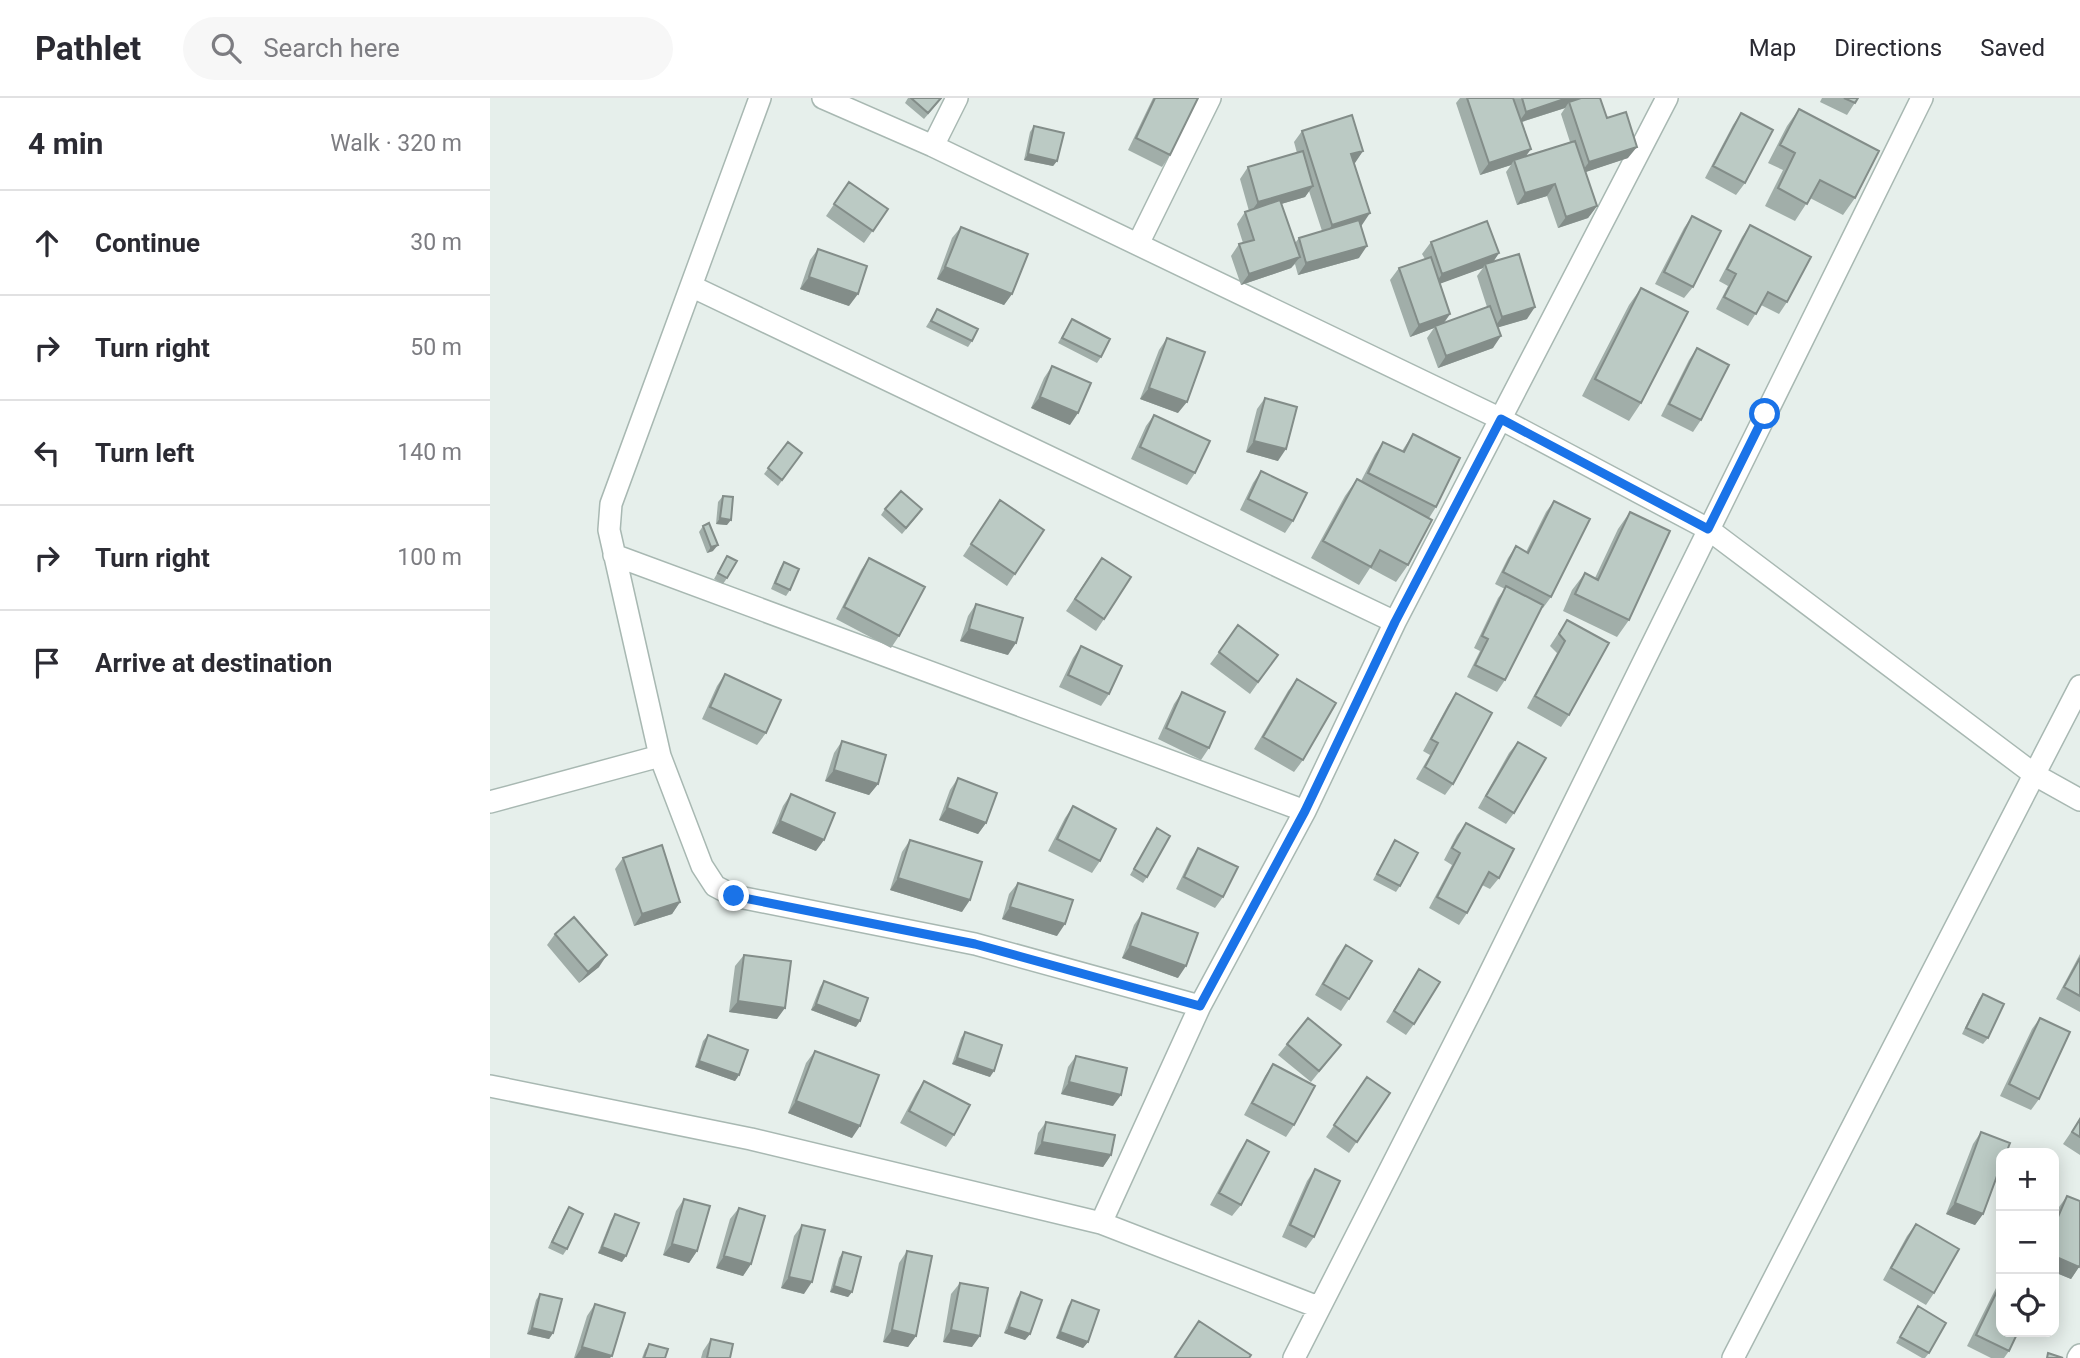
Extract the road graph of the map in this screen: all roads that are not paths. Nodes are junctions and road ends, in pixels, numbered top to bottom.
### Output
1 (760, 98) edge
2 (823, 98) edge
3 (957, 98) edge
4 (1210, 98) edge
5 (1667, 98) edge
6 (1922, 98) edge
7 (933, 146) junction
8 (1138, 244) junction
9 (693, 286) junction
10 (1501, 419) junction
11 (1708, 529) junction
12 (614, 555) junction
13 (1395, 622) junction
14 (2080, 686) edge
15 (660, 756) junction
16 (2035, 775) junction
17 (2080, 800) edge
18 (490, 802) edge
19 (1305, 811) junction
20 (1200, 1006) junction
21 (490, 1086) edge
22 (1101, 1223) junction
23 (1318, 1307) junction
24 (1294, 1358) edge
25 (1733, 1358) edge

1 - 9 street
2 - 7 street
3 - 7 street
4 - 8 street
5 - 10 street
6 - 11 street
7 - 8 street
8 - 10 street
9 - 12 street
9 - 13 street
10 - 11 street
10 - 13 street
11 - 16 street
11 - 23 street
12 - 15 street
12 - 19 street
13 - 19 street
14 - 16 street
15 - 18 street
15 - 20 street
16 - 17 street
16 - 25 street
19 - 20 street
20 - 22 street
21 - 22 street
22 - 23 street
23 - 24 street

